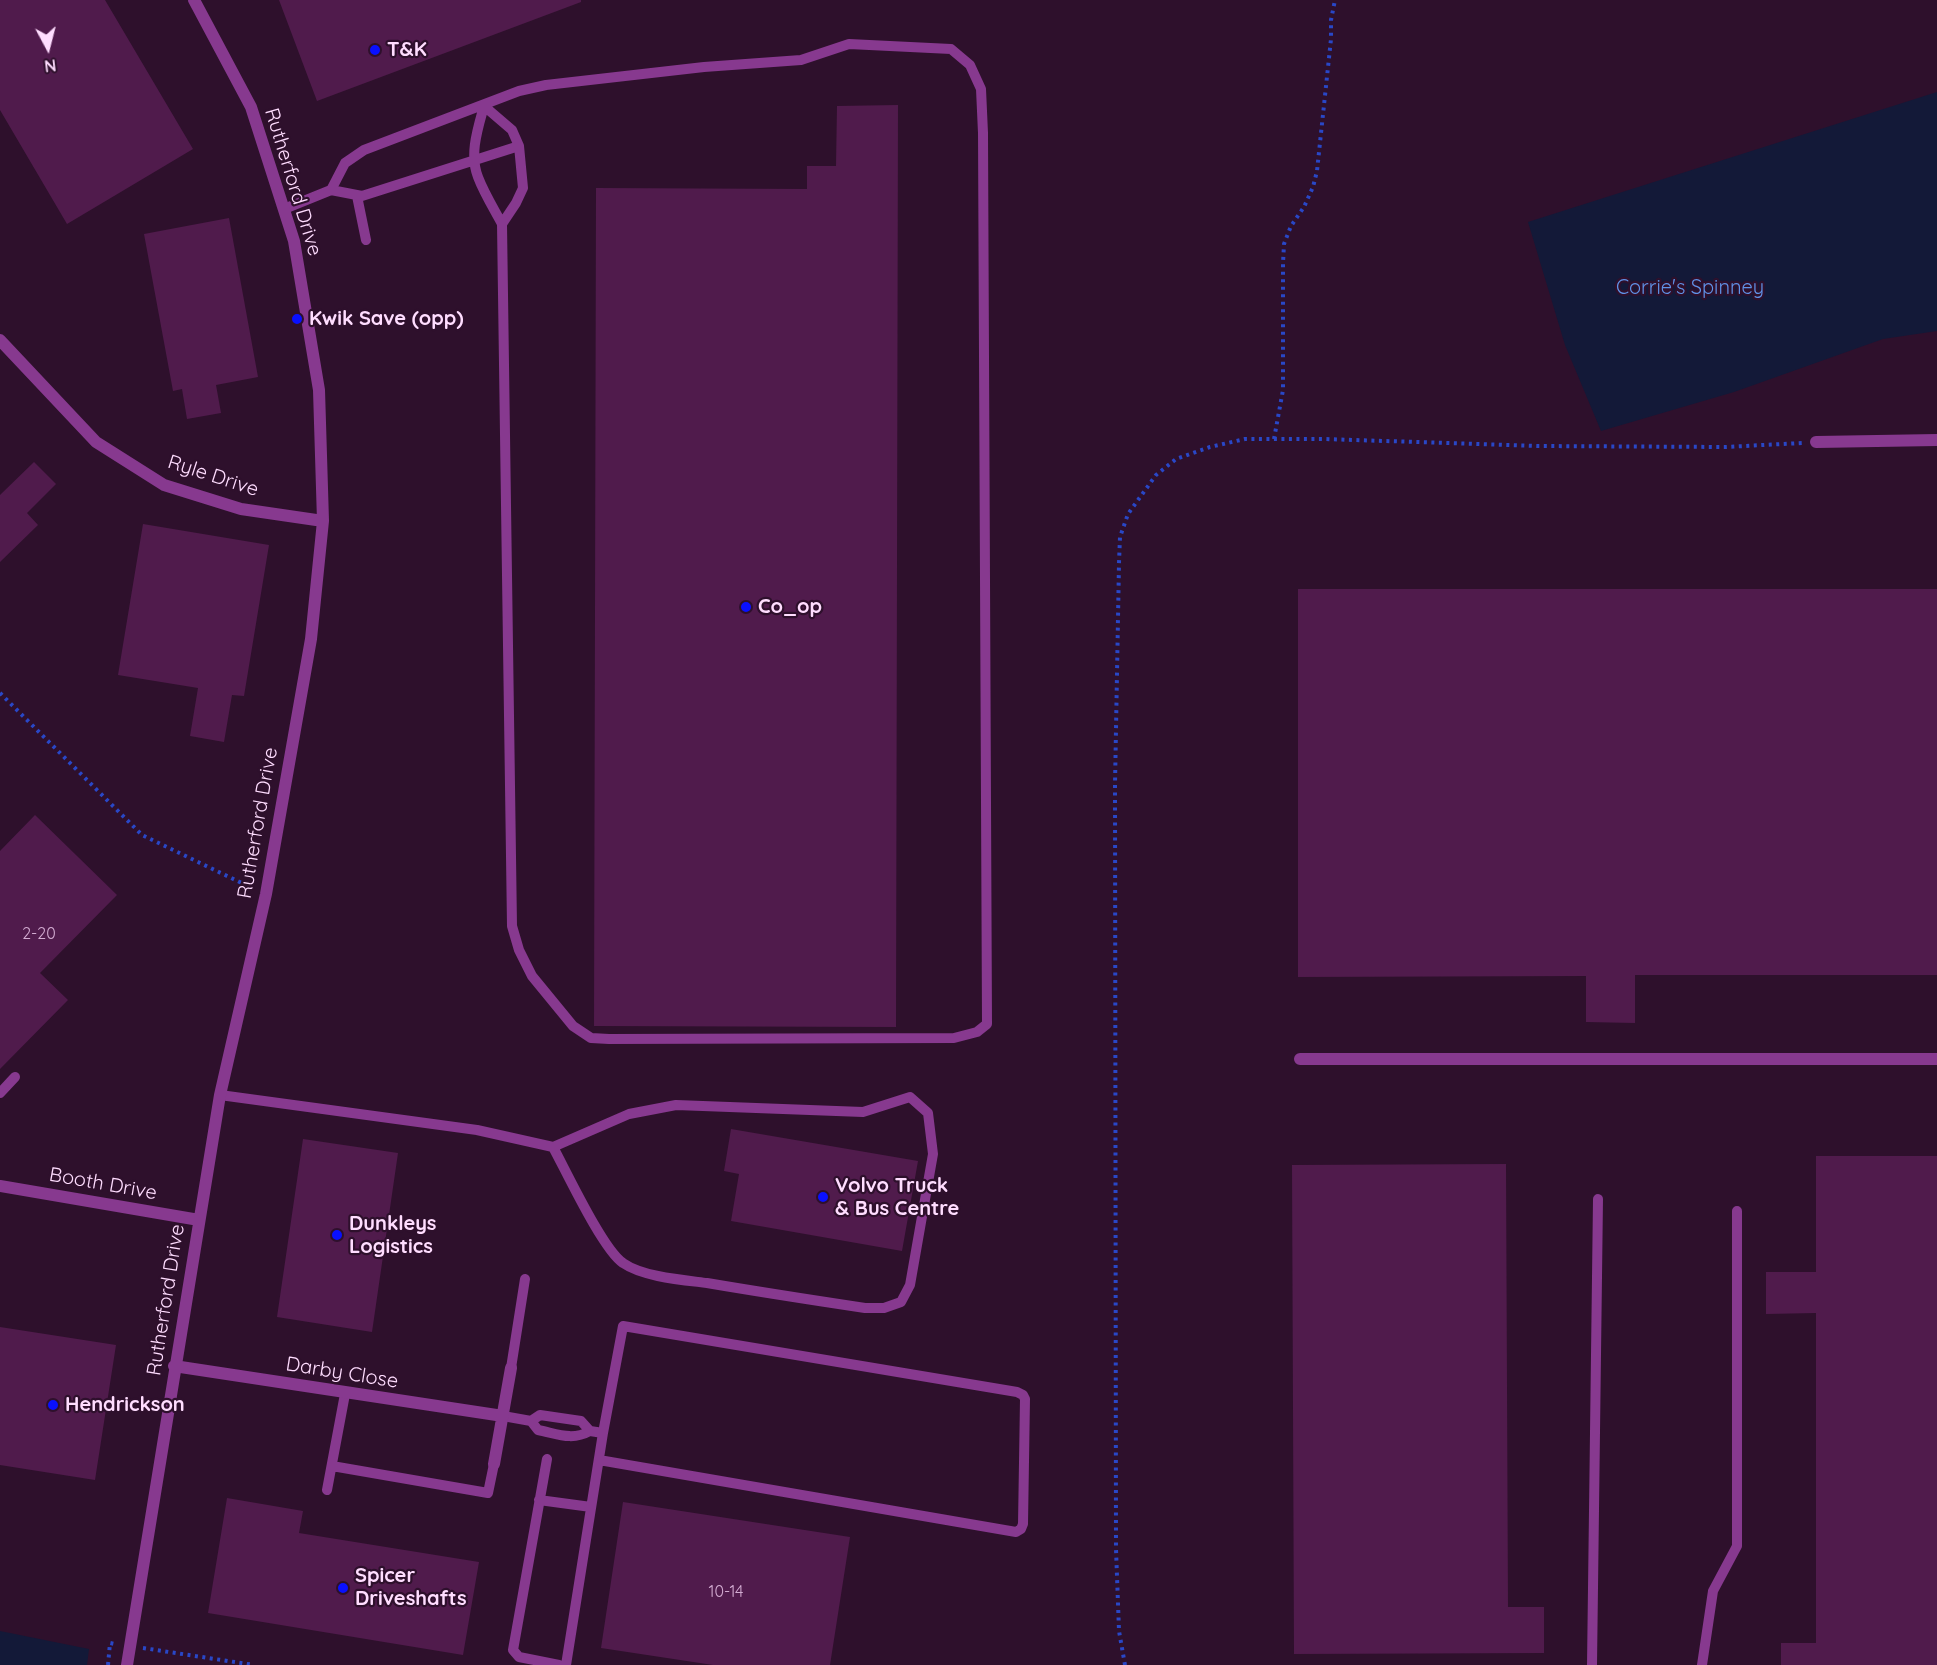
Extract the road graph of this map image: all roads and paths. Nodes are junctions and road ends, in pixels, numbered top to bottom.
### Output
1 (194, 0) edge
2 (1335, 0) edge
3 (484, 106) junction
4 (519, 146) junction
5 (474, 160) junction
6 (332, 190) junction
7 (357, 196) junction
8 (284, 209) junction
9 (502, 224) junction
10 (366, 240) dead end
11 (0, 340) edge
12 (1274, 439) junction
13 (1937, 440) edge
14 (1816, 442) joint
15 (322, 521) junction
16 (0, 693) edge
17 (266, 894) junction
18 (1300, 1059) dead end
19 (1937, 1059) edge
20 (15, 1077) dead end
21 (0, 1093) edge
22 (220, 1095) junction
23 (553, 1147) junction
24 (0, 1186) edge
25 (1598, 1199) dead end
26 (1737, 1211) dead end
27 (199, 1220) junction
28 (525, 1279) dead end
29 (174, 1366) junction
30 (511, 1368) joint
31 (345, 1394) junction
32 (503, 1416) junction
33 (531, 1421) junction
34 (590, 1431) junction
35 (603, 1433) junction
36 (547, 1459) dead end
37 (599, 1460) junction
38 (494, 1464) joint
39 (332, 1466) junction
40 (327, 1490) dead end
41 (539, 1500) junction
42 (591, 1508) junction
43 (110, 1644) dead end
44 (140, 1647) dead end
45 (108, 1665) edge
46 (127, 1665) edge
47 (254, 1665) edge
48 (559, 1665) edge
49 (566, 1665) edge
50 (1125, 1665) edge
51 (1592, 1665) edge
52 (1701, 1665) edge

1 - 8 street, Rutherford Drive
2 - 12 path
3 - 4 lane
3 - 5 lane
3 - 6 lane
3 - 9 lane
4 - 5 lane
4 - 9 lane
5 - 7 lane
5 - 9 lane
6 - 7 lane
6 - 8 lane
7 - 10 lane
8 - 15 street, Rutherford Drive
11 - 15 street, Ryle Drive
12 - 14 path
12 - 50 path
13 - 14 street
15 - 17 street, Rutherford Drive
16 - 17 path
17 - 22 street, Rutherford Drive
18 - 19 street
20 - 21 lane
22 - 23 lane
22 - 27 street, Rutherford Drive
23 - 23 lane
24 - 27 street, Booth Drive
25 - 51 lane
26 - 52 lane
27 - 29 street, Rutherford Drive
28 - 30 lane
29 - 31 street, Darby Close
29 - 46 street, Rutherford Drive
30 - 32 street
31 - 32 street, Darby Close
31 - 39 lane
32 - 33 lane
32 - 38 street
33 - 34 lane
33 - 34 lane
34 - 35 lane
35 - 37 lane
35 - 37 lane
36 - 41 lane
37 - 42 lane
38 - 39 lane
39 - 40 lane
41 - 42 lane
41 - 48 lane
42 - 49 lane
43 - 45 path
44 - 47 path

